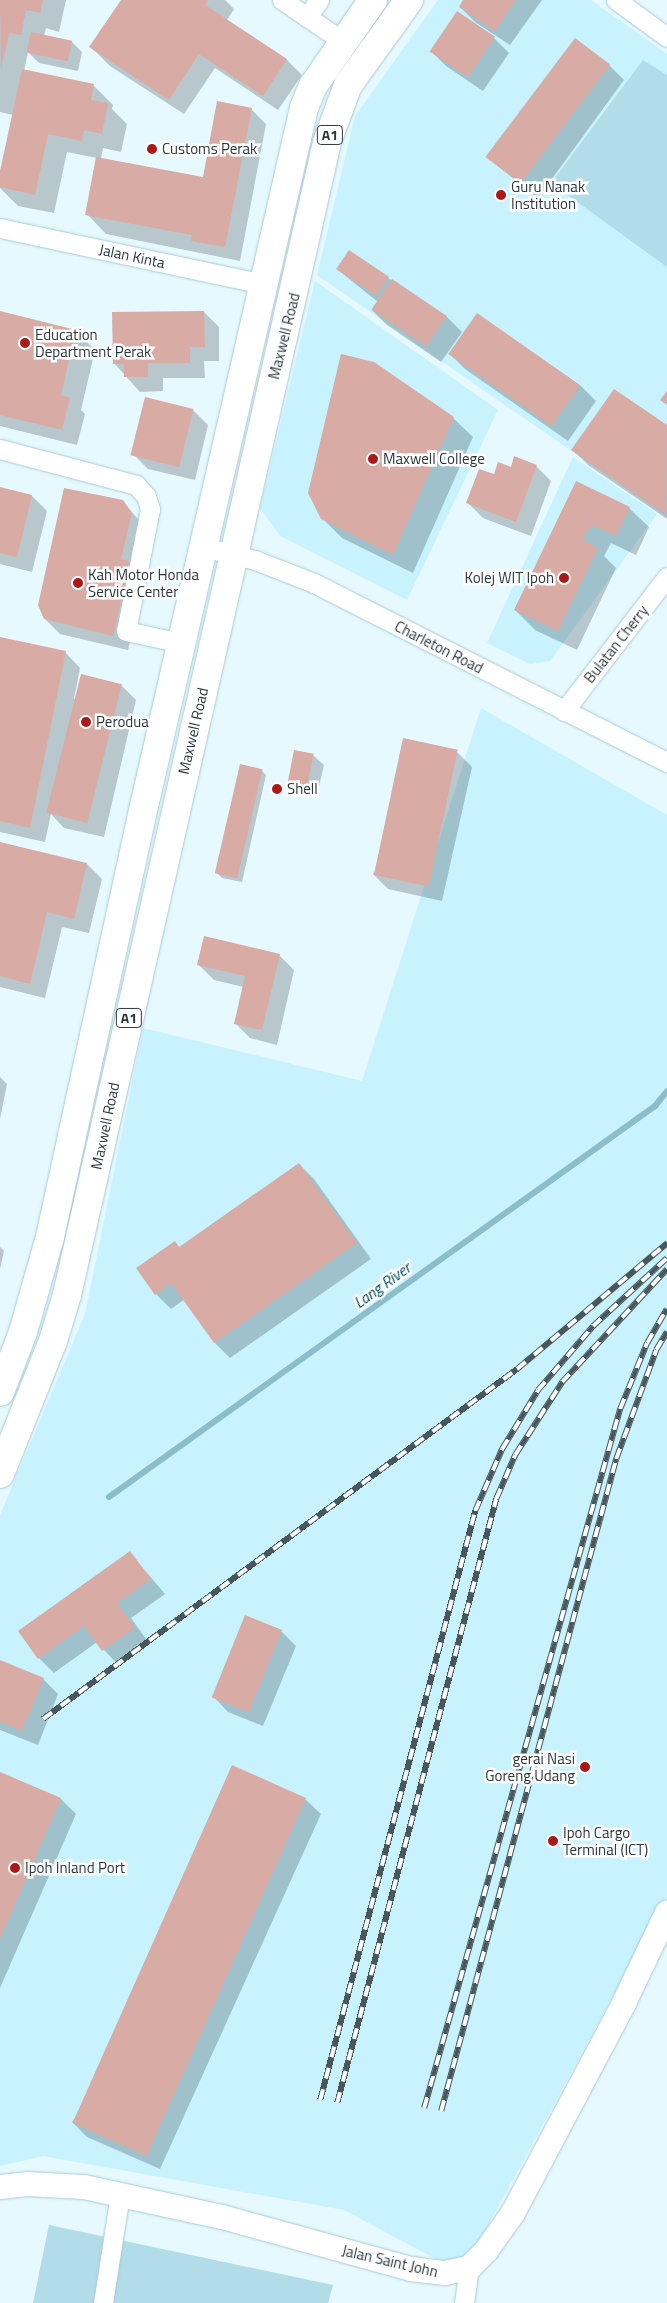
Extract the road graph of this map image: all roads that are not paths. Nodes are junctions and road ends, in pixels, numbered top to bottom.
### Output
1 (282, 0) edge
2 (319, 0) edge
3 (373, 0) edge
4 (409, 0) edge
5 (616, 0) edge
6 (306, 17) junction
7 (666, 35) edge
8 (344, 42) junction
9 (324, 157) junction
10 (0, 228) edge
11 (264, 284) junction
12 (277, 364) junction
13 (0, 449) edge
14 (204, 547) junction
15 (232, 554) junction
16 (667, 577) edge
17 (182, 643) junction
18 (564, 711) junction
19 (667, 762) edge
20 (0, 1392) edge
21 (0, 1474) edge
22 (667, 1912) edge
23 (667, 1943) edge
24 (0, 2188) edge
25 (119, 2200) junction
26 (0, 2202) edge
27 (467, 2284) edge
28 (103, 2303) edge

1 - 6 street
2 - 6 street
3 - 8 main road, Maxwell Road / A1
4 - 9 main road, Maxwell Road / A1
5 - 7 street
6 - 8 street
8 - 11 main road, Maxwell Road / A1
9 - 11 main road
9 - 12 main road, Maxwell Road / A1
10 - 11 street, Jalan Kinta
11 - 12 main road
11 - 14 main road, Maxwell Road / A1
12 - 15 main road, Maxwell Road / A1
13 - 17 street
14 - 15 street, Charleton Road
14 - 17 main road, Maxwell Road / A1
15 - 18 street, Charleton Road
15 - 21 main road, Maxwell Road / A1
16 - 18 street, Bulatan Cherry
17 - 20 main road, Maxwell Road / A1
18 - 19 street, Charleton Road
22 - 27 street
23 - 27 street, Jalan Saint John
24 - 25 street, Jalan Saint John
25 - 26 street, Jalan Saint John
25 - 27 street, Jalan Saint John
25 - 28 street

